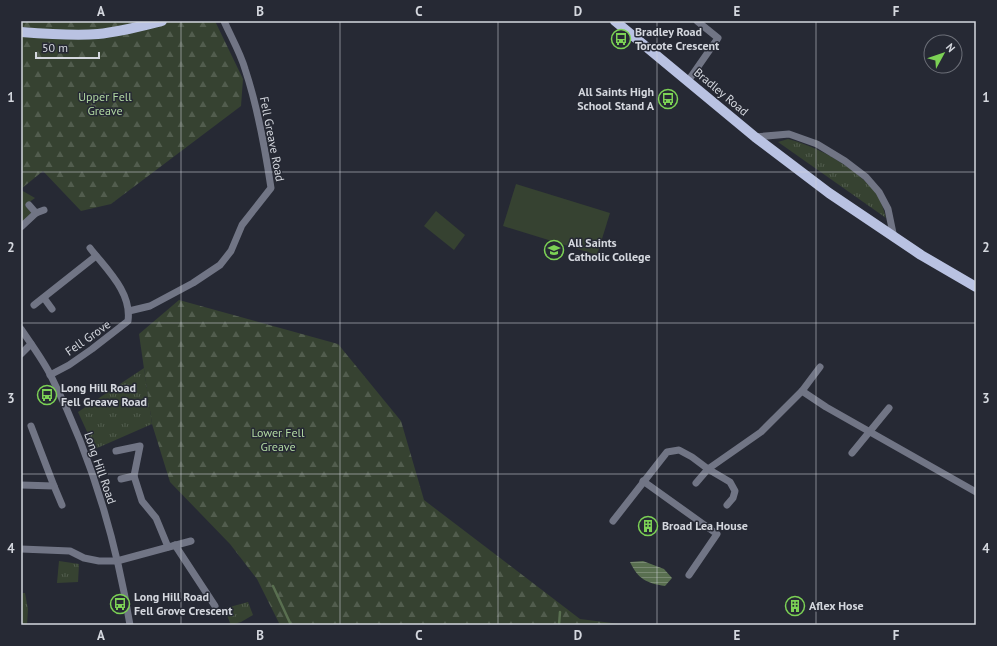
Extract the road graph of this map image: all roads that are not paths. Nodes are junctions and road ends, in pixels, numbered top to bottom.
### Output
1 (162, 21) edge
2 (224, 21) edge
3 (697, 21) edge
4 (617, 22) edge
5 (21, 32) edge
6 (688, 81) junction
7 (755, 137) junction
8 (29, 205) dead end
9 (44, 210) dead end
10 (36, 214) junction
11 (21, 227) edge
12 (894, 238) junction
13 (90, 248) dead end
14 (96, 256) junction
15 (976, 287) edge
16 (44, 298) junction
17 (34, 305) dead end
18 (52, 309) dead end
19 (129, 311) junction
20 (21, 329) edge
21 (31, 344) junction
22 (21, 354) edge
23 (820, 367) dead end
24 (50, 375) junction
25 (802, 391) junction
26 (889, 408) dead end
27 (31, 426) dead end
28 (870, 432) junction
29 (116, 450) dead end
30 (852, 453) dead end
31 (708, 469) junction
32 (134, 476) junction
33 (121, 479) dead end
34 (643, 481) junction
35 (696, 483) dead end
36 (21, 486) edge
37 (54, 486) junction
38 (976, 492) edge
39 (62, 505) dead end
40 (727, 505) dead end
41 (613, 521) dead end
42 (191, 541) dead end
43 (175, 545) junction
44 (168, 547) junction
45 (21, 549) edge
46 (117, 561) junction
47 (690, 575) dead end
48 (215, 606) dead end
49 (130, 625) edge

1 - 5 main road
2 - 19 street, Fell Greave Road
3 - 6 street
4 - 6 main road, Bradley Road
6 - 7 main road, Bradley Road
7 - 12 main road, Bradley Road
7 - 12 street
8 - 10 street
9 - 10 street
10 - 11 street
12 - 15 main road, Bradley Road
13 - 14 street
14 - 16 street
14 - 19 street
16 - 17 street
16 - 18 street
19 - 24 street, Fell Grove
20 - 21 street, Long Hill Road
21 - 22 street
21 - 24 street, Long Hill Road
23 - 25 street
24 - 46 street, Long Hill Road
25 - 28 street
25 - 31 street
26 - 28 street
27 - 37 street
28 - 30 street
28 - 38 street
29 - 32 street
31 - 34 street
31 - 35 street
31 - 40 street
32 - 33 street
32 - 44 street
34 - 41 street
34 - 47 street
36 - 37 street
37 - 39 street
42 - 43 street
43 - 44 street
43 - 48 street
44 - 46 street
45 - 46 street
46 - 49 street, Long Hill Road

